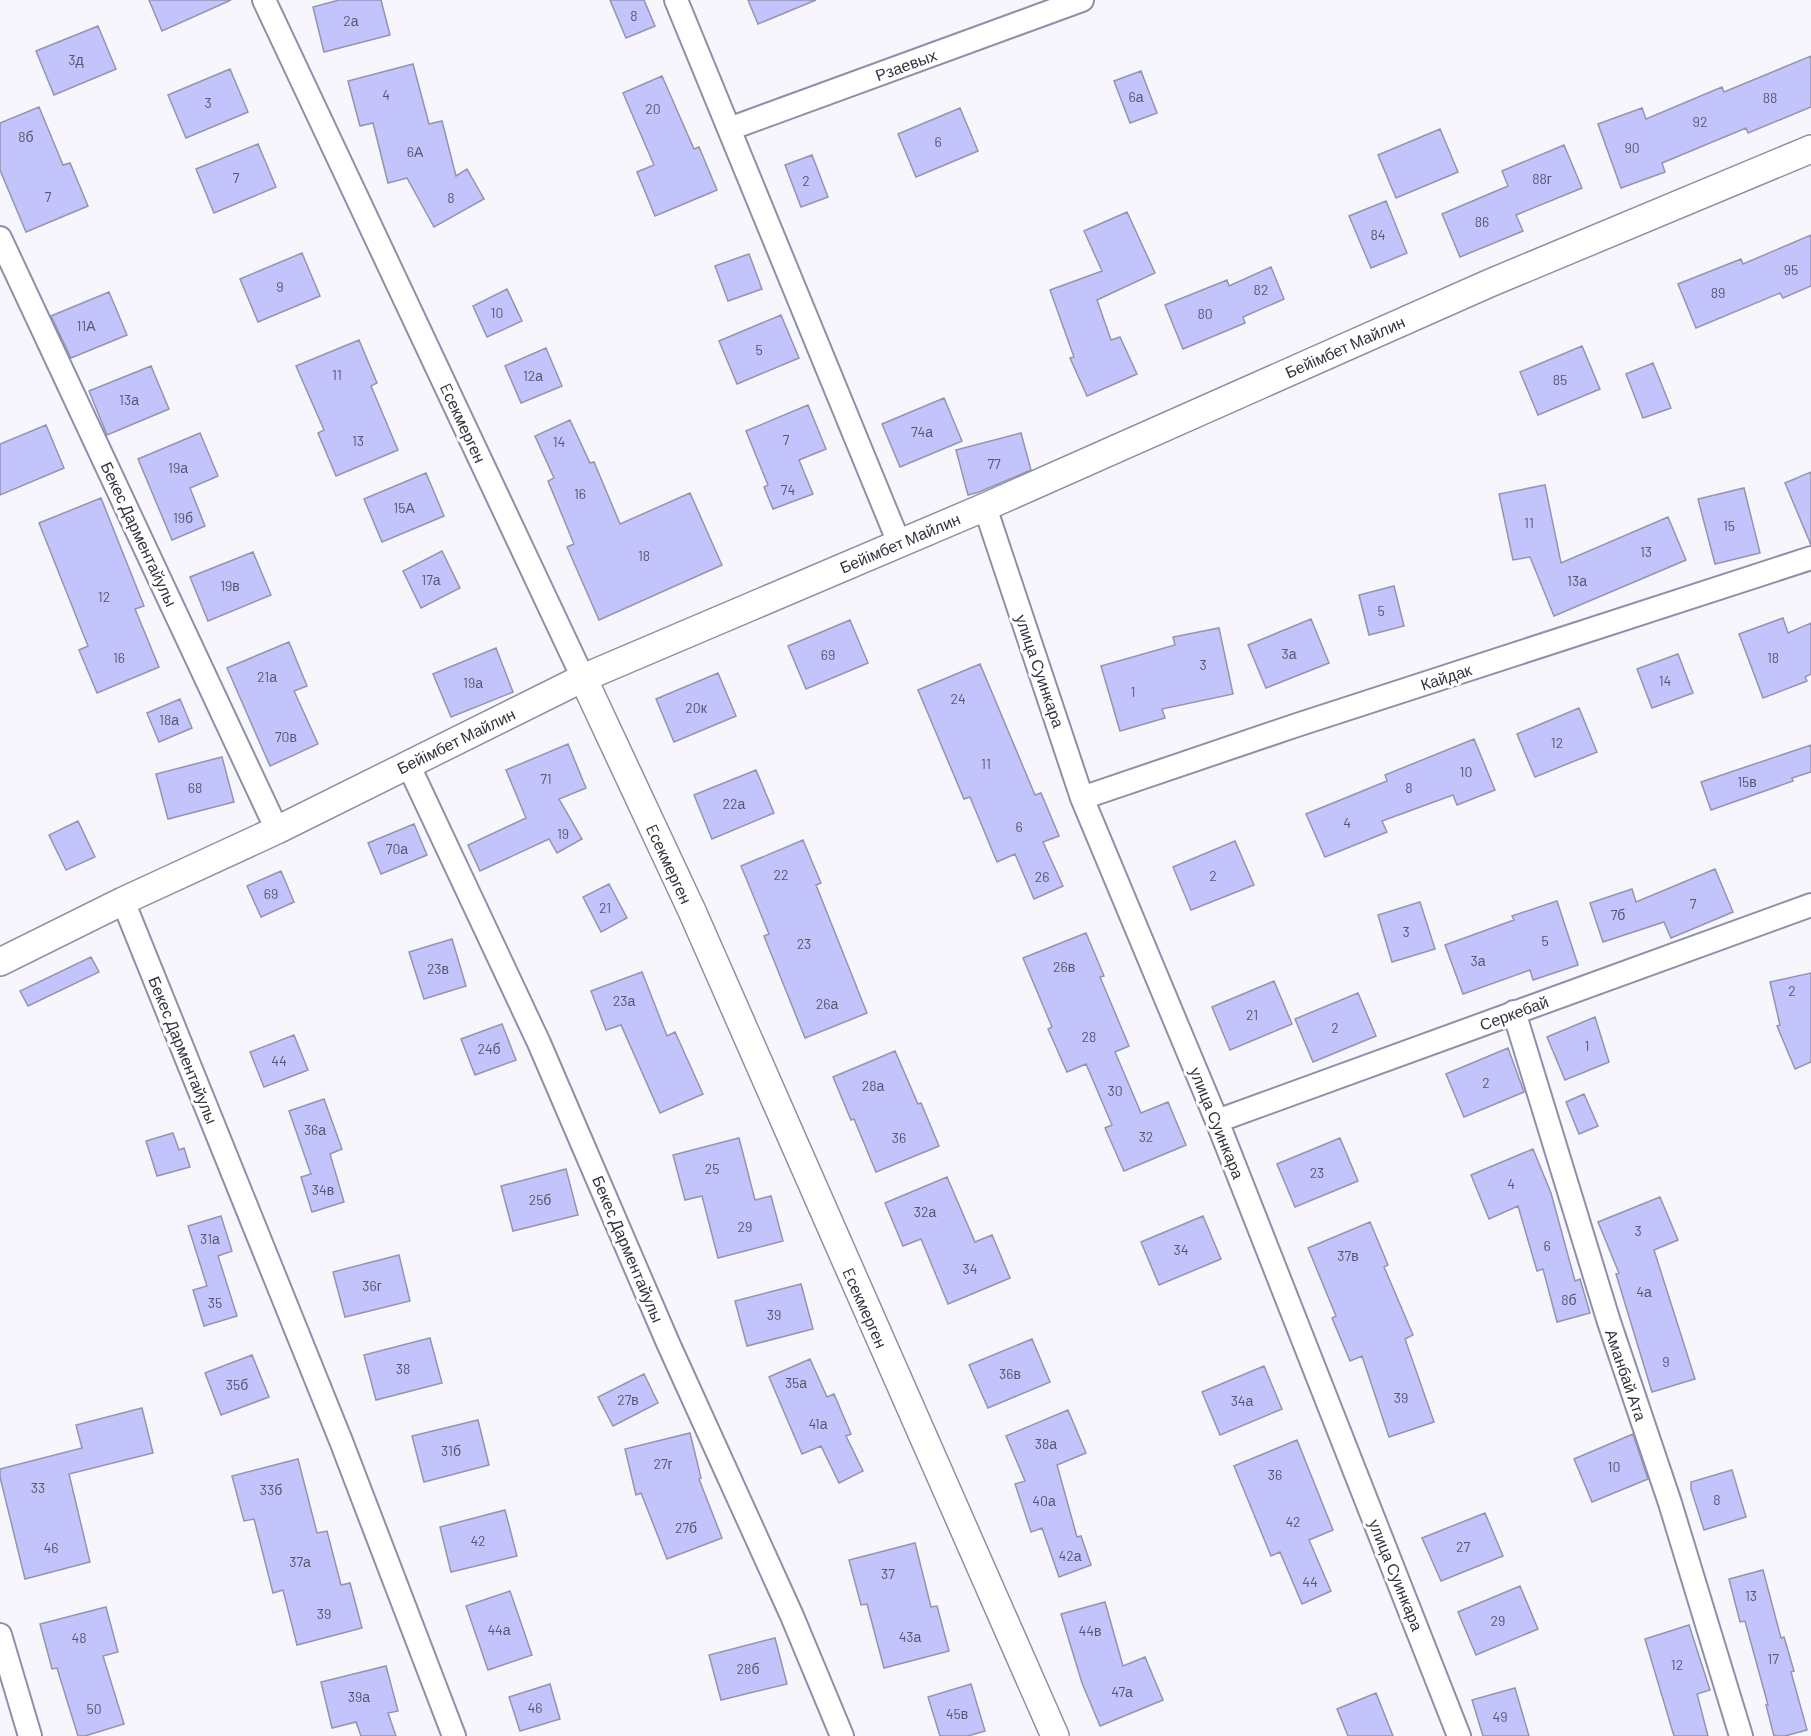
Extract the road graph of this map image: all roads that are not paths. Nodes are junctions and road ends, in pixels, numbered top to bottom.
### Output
1 (264, 0) edge
2 (676, 0) edge
3 (1082, 0) edge
4 (729, 129) junction
5 (1811, 149) edge
6 (0, 238) edge
7 (985, 507) junction
8 (900, 543) junction
9 (1811, 558) edge
10 (584, 678) junction
11 (408, 764) junction
12 (1082, 798) junction
13 (277, 830) junction
14 (123, 901) junction
15 (1811, 905) edge
16 (0, 962) edge
17 (1514, 1012) junction
18 (1217, 1122) junction
19 (0, 1635) edge
20 (30, 1736) edge
21 (454, 1736) edge
22 (842, 1736) edge
23 (1055, 1736) edge
24 (1459, 1736) edge
25 (1741, 1736) edge

1 - 10 street, Eсекмерген
2 - 4 street
3 - 4 street, Рзаевых
4 - 8 street
5 - 7 street, Бейімбет Майлин
6 - 13 street, Бекес Дарментайулы
7 - 8 street, Бейімбет Майлин
7 - 12 street, улица Суинкара
8 - 10 street, Бейімбет Майлин
9 - 12 street, Кайдак
10 - 11 street, Бейімбет Майлин
10 - 23 street, Eсекмерген
11 - 13 street, Бейімбет Майлин
11 - 22 street, Бекес Дарментайулы
12 - 18 street, улица Суинкара
13 - 14 street, Бейімбет Майлин
14 - 16 street, Бейімбет Майлин
14 - 21 street, Бекес Дарментайулы
15 - 17 street, Серкебай
17 - 18 street, Серкебай
17 - 25 street, Аманбай Ата
18 - 24 street, улица Суинкара
19 - 20 street

